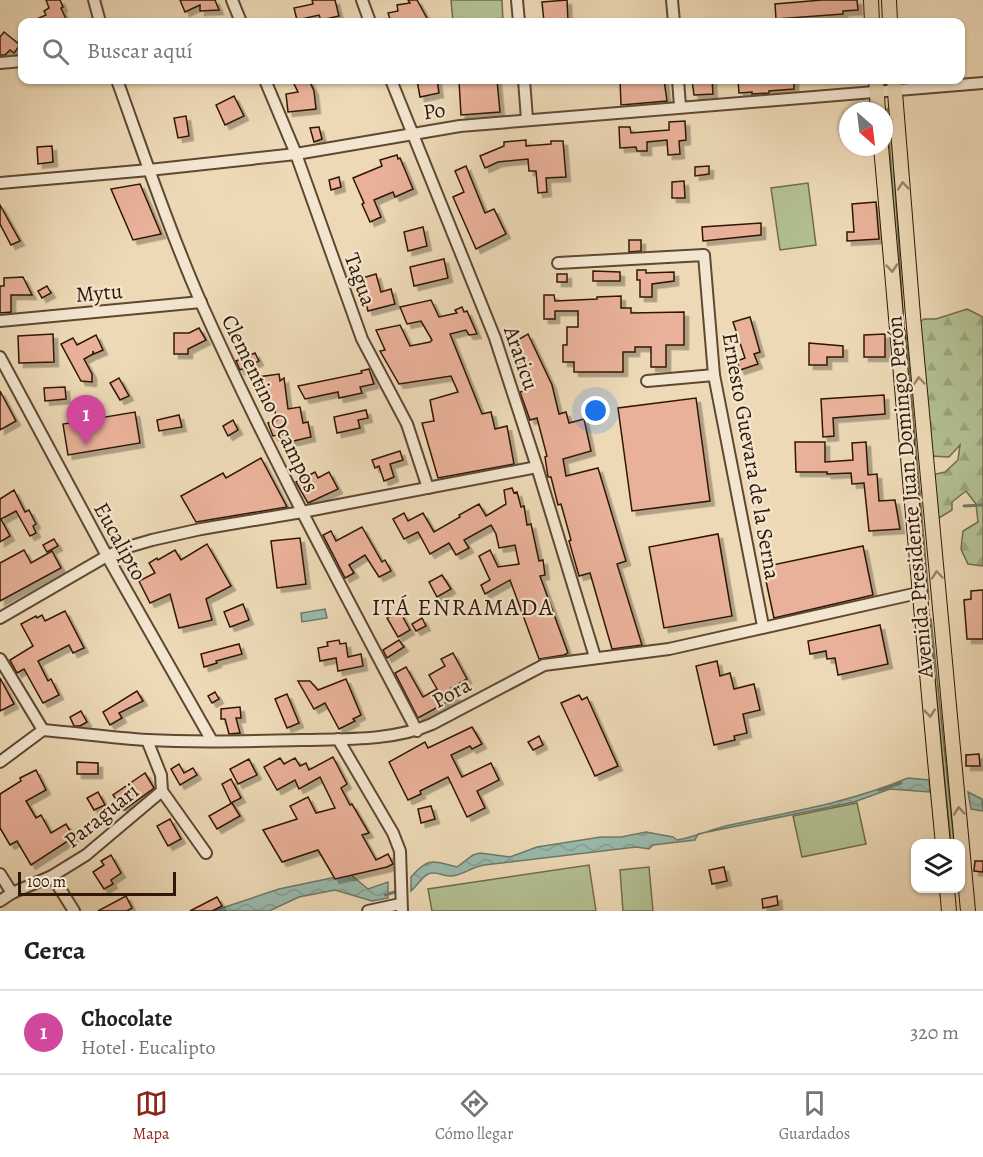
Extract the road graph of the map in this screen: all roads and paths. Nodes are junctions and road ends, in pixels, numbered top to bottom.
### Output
1 (94, 0) edge
2 (232, 0) edge
3 (362, 0) edge
4 (517, 0) edge
5 (672, 0) edge
6 (871, 0) edge
7 (888, 0) edge
8 (99, 18) edge
9 (239, 18) edge
10 (369, 18) edge
11 (519, 18) edge
12 (674, 18) edge
13 (872, 18) edge
14 (890, 18) edge
15 (18, 61) edge
16 (0, 63) edge
17 (965, 83) edge
18 (983, 83) edge
19 (118, 84) edge
20 (267, 84) edge
21 (393, 84) edge
22 (524, 84) edge
23 (678, 84) edge
24 (938, 84) edge
25 (894, 85) edge
26 (876, 86) edge
27 (877, 102) edge
28 (680, 106) junction
29 (527, 119) junction
30 (411, 133) junction
31 (296, 154) junction
32 (882, 156) edge
33 (149, 170) junction
34 (0, 183) edge
35 (558, 263) dead end
36 (201, 302) junction
37 (0, 321) edge
38 (0, 357) edge
39 (714, 375) junction
40 (647, 381) dead end
41 (537, 467) junction
42 (428, 488) junction
43 (302, 512) junction
44 (107, 556) junction
45 (919, 599) junction
46 (940, 604) junction
47 (0, 618) edge
48 (763, 626) junction
49 (595, 657) junction
50 (0, 659) edge
51 (43, 730) junction
52 (417, 731) junction
53 (147, 740) junction
54 (338, 740) junction
55 (212, 741) junction
56 (0, 762) edge
57 (162, 791) junction
58 (943, 839) edge
59 (206, 853) dead end
60 (0, 874) edge
61 (52, 876) junction
62 (12, 893) junction
63 (947, 893) edge
64 (0, 901) edge
65 (401, 903) edge
66 (74, 911) edge
67 (368, 911) edge
68 (949, 911) edge
69 (968, 911) edge

1 - 8 street
2 - 9 street
3 - 10 street
4 - 11 street
5 - 12 street
6 - 13 main road
7 - 14 main road
15 - 16 street
17 - 18 street, Po
19 - 33 street, Clementino Ocampos
20 - 31 street, Tagua
21 - 30 street, Araticu
22 - 29 street
23 - 28 street
24 - 25 street, Po
25 - 26 street, Po
46 -> 25 main road, Avenida Presidente Juan Domingo Perón
26 - 27 main road
26 - 28 street, Po
28 - 29 street, Po
29 - 30 street, Po
30 - 31 street, Po
30 - 41 street, Araticu
31 - 33 street, Po
31 - 42 street, Tagua
32 -> 45 main road, Avenida Presidente Juan Domingo Perón
33 - 34 street, Po
33 - 36 street, Clementino Ocampos
35 - 39 street, Ernesto Guevara de la Serna
36 - 37 street, Mytu
36 - 43 street, Clementino Ocampos
38 - 44 street, Eucalipto
39 - 40 street
39 - 48 street, Ernesto Guevara de la Serna
41 - 42 street
41 - 49 street, Araticu
42 - 43 street
43 - 44 street
43 - 52 street, Clementino Ocampos
44 - 47 street
44 - 55 street, Eucalipto
45 - 46 main road
45 - 48 street, Pora
45 -> 58 main road, Avenida Presidente Juan Domingo Perón
69 -> 46 main road, Avenida Presidente Juan Domingo Perón
48 - 49 street, Pora
49 - 52 street, Pora
50 - 51 street
51 - 53 street, Pora
51 - 56 street
52 - 54 street, Pora
53 - 55 street, Pora
53 - 57 street
54 - 55 street, Pora
54 - 65 street
57 - 59 street
57 - 61 street, Paraguari
60 - 62 street
61 - 62 street, Paraguari
61 - 66 street
62 - 64 street, Paraguari
63 - 68 main road
65 - 67 street

